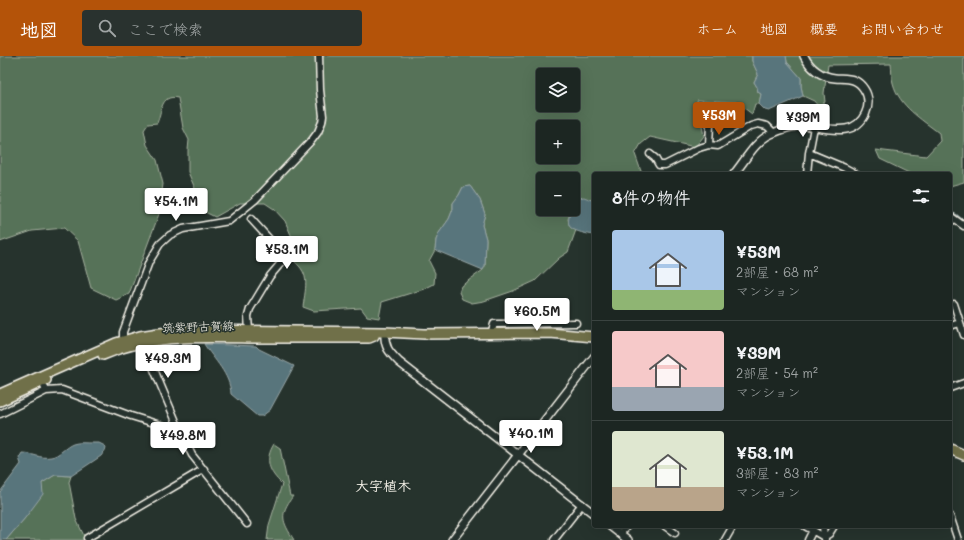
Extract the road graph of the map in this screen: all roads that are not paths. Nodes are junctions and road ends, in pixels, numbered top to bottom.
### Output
1 (319, 56) edge
2 (804, 56) edge
3 (710, 125) dead end
4 (814, 127) junction
5 (774, 133) junction
6 (710, 146) junction
7 (809, 153) junction
8 (650, 154) dead end
9 (736, 172) edge
10 (807, 172) edge
11 (852, 172) edge
12 (952, 217) edge
13 (252, 219) dead end
14 (964, 226) edge
15 (954, 304) dead end
16 (576, 323) dead end
17 (960, 323) junction
18 (952, 325) edge
19 (249, 331) junction
20 (384, 332) junction
21 (964, 333) edge
22 (491, 334) junction
23 (592, 338) edge
24 (141, 339) junction
25 (123, 344) junction
26 (592, 360) edge
27 (41, 379) junction
28 (964, 383) edge
29 (952, 387) edge
30 (46, 391) junction
31 (0, 394) edge
32 (0, 401) edge
33 (0, 414) edge
34 (180, 431) junction
35 (952, 450) edge
36 (518, 455) junction
37 (964, 455) edge
38 (204, 469) junction
39 (582, 504) junction
40 (592, 512) edge
41 (952, 522) edge
42 (247, 524) dead end
43 (612, 528) edge
44 (625, 528) edge
45 (668, 528) edge
46 (732, 528) edge
47 (809, 528) edge
48 (823, 528) edge
49 (833, 528) edge
50 (813, 530) junction
51 (675, 533) dead end
52 (620, 534) junction
53 (87, 538) dead end
54 (825, 538) edge
55 (452, 540) edge
56 (554, 540) edge
57 (628, 540) edge
58 (725, 540) edge
59 (808, 540) edge
60 (958, 540) edge

1 - 25 street
2 - 4 street
3 - 6 street
4 - 5 street
4 - 7 street
5 - 6 street
5 - 9 street
6 - 8 street
7 - 10 street
7 - 11 street
12 - 14 street
13 - 19 street
15 - 17 street
16 - 22 street
17 - 18 street
17 - 21 street
19 - 20 main road, 筑紫野古賀線
19 - 24 main road, 筑紫野古賀線
20 - 22 main road, 筑紫野古賀線
20 - 24 main road, 筑紫野古賀線
20 - 36 street
22 - 23 main road, 筑紫野古賀線
24 - 25 main road, 筑紫野古賀線
24 - 34 street
25 - 27 main road, 筑紫野古賀線
26 - 36 street
27 - 30 street
27 - 31 main road, 筑紫野古賀線
27 - 32 main road, 筑紫野古賀線
28 - 29 street
30 - 33 street
30 - 34 street
34 - 38 street
35 - 37 main road
36 - 39 street
36 - 55 street
38 - 42 street
38 - 53 street
39 - 40 street
39 - 56 street
41 - 60 street
43 - 52 street
44 - 52 street
45 - 51 street
46 - 58 street
47 - 50 street
48 - 54 street
49 - 54 street
50 - 54 street
50 - 59 street
52 - 57 street

